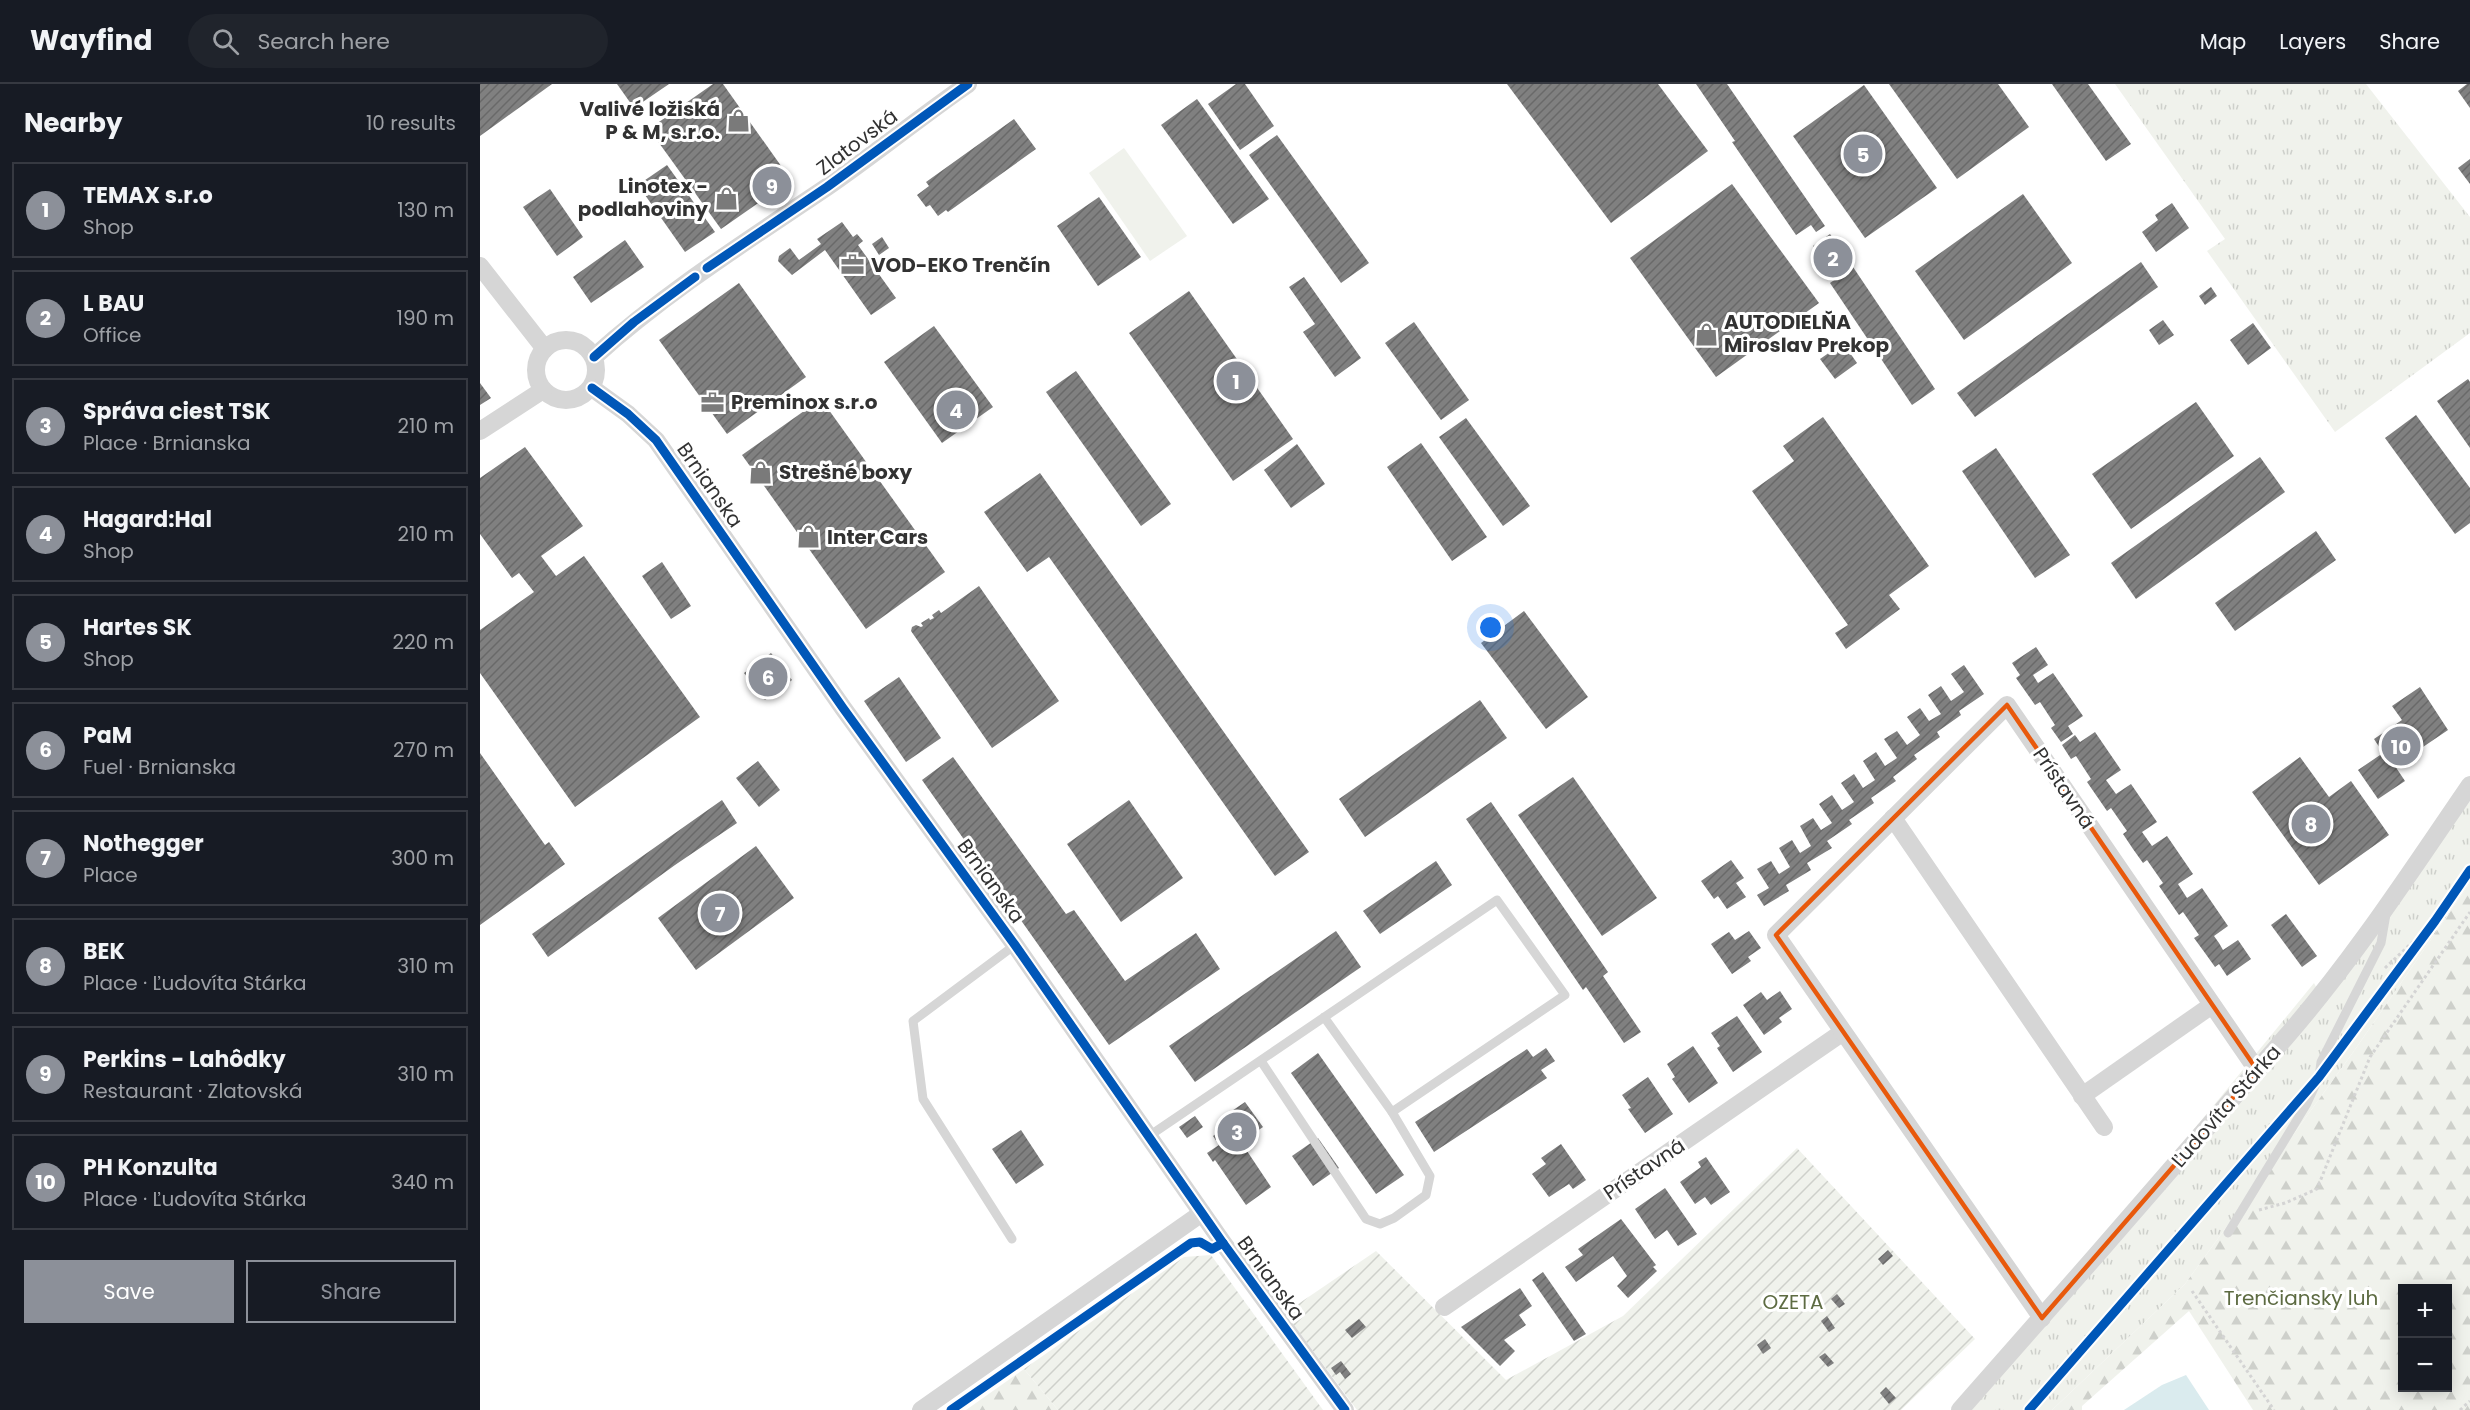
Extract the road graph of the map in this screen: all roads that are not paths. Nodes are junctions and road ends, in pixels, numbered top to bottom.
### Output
1 (968, 84) edge
2 (480, 266) edge
3 (545, 349) junction
4 (594, 357) junction
5 (592, 388) junction
6 (543, 390) junction
7 (480, 431) edge
8 (2470, 785) edge
9 (1893, 819) junction
10 (2387, 906) junction
11 (1015, 945) junction
12 (2212, 1005) junction
13 (1324, 1017) junction
14 (1843, 1032) junction
15 (1261, 1061) junction
16 (2257, 1070) junction
17 (2082, 1096) junction
18 (1392, 1112) junction
19 (2104, 1127) dead end
20 (1149, 1136) junction
21 (1202, 1213) junction
22 (2228, 1233) dead end
23 (1012, 1239) dead end
24 (1444, 1306) dead end
25 (2042, 1318) junction
26 (921, 1410) edge
27 (1345, 1410) edge
28 (1960, 1410) edge

1 - 4 street, Zlatovská
2 - 3 street
3 - 4 street
3 - 6 street
4 - 5 street
5 - 6 street
5 - 11 street, Brnianska
6 - 7 street
8 - 10 street, Ľudovíta Stárka
9 - 12 street, Prístavná
9 - 14 street, Prístavná
9 - 17 street
10 - 16 street, Ľudovíta Stárka
10 - 22 lane
11 - 20 street, Brnianska
11 - 23 lane
12 - 16 street, Prístavná
12 - 17 street
13 - 15 lane
13 - 18 lane
13 - 18 lane
14 - 24 street, Prístavná
14 - 25 street, Prístavná
15 - 18 lane
15 - 20 lane
16 - 25 street, Ľudovíta Stárka
17 - 19 street
20 - 21 street, Brnianska
21 - 26 street
21 - 27 street, Brnianska
25 - 28 street, Ľudovíta Stárka

